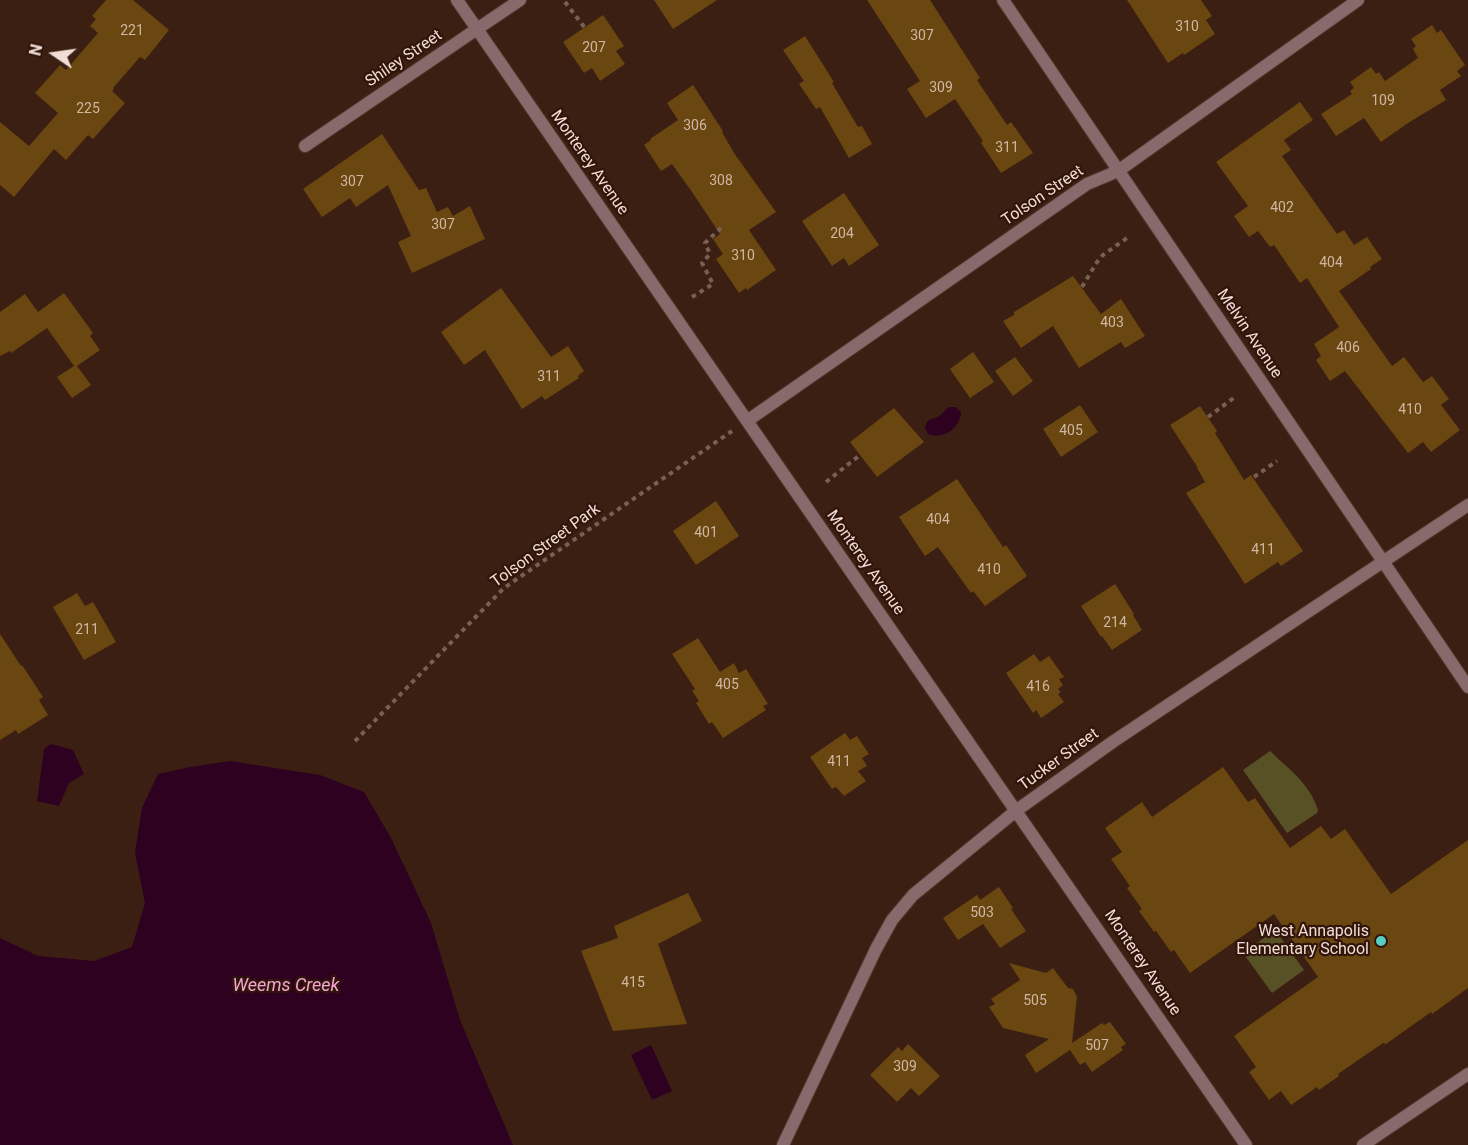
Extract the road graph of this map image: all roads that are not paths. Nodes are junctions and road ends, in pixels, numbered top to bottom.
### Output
1 (457, 0) edge
2 (520, 0) edge
3 (1003, 0) edge
4 (1358, 0) edge
5 (477, 29) junction
6 (305, 146) dead end
7 (1118, 171) junction
8 (747, 421) junction
9 (1468, 505) edge
10 (1383, 562) junction
11 (1468, 687) edge
12 (1017, 810) junction
13 (1468, 1074) edge
14 (783, 1145) edge
15 (1246, 1145) edge
16 (1363, 1145) edge

1 - 5 street, Monterey Avenue
2 - 5 street, Shiley Street
3 - 7 street, Melvin Avenue
4 - 7 street, Tolson Street
5 - 6 street, Shiley Street
5 - 8 street, Monterey Avenue
7 - 8 street, Tolson Street
7 - 10 street, Melvin Avenue
8 - 12 street, Monterey Avenue
9 - 10 street, Tucker Street
10 - 11 street, Melvin Avenue
10 - 12 street, Tucker Street
12 - 14 street, Tucker Street
12 - 15 street, Monterey Avenue
13 - 16 street

